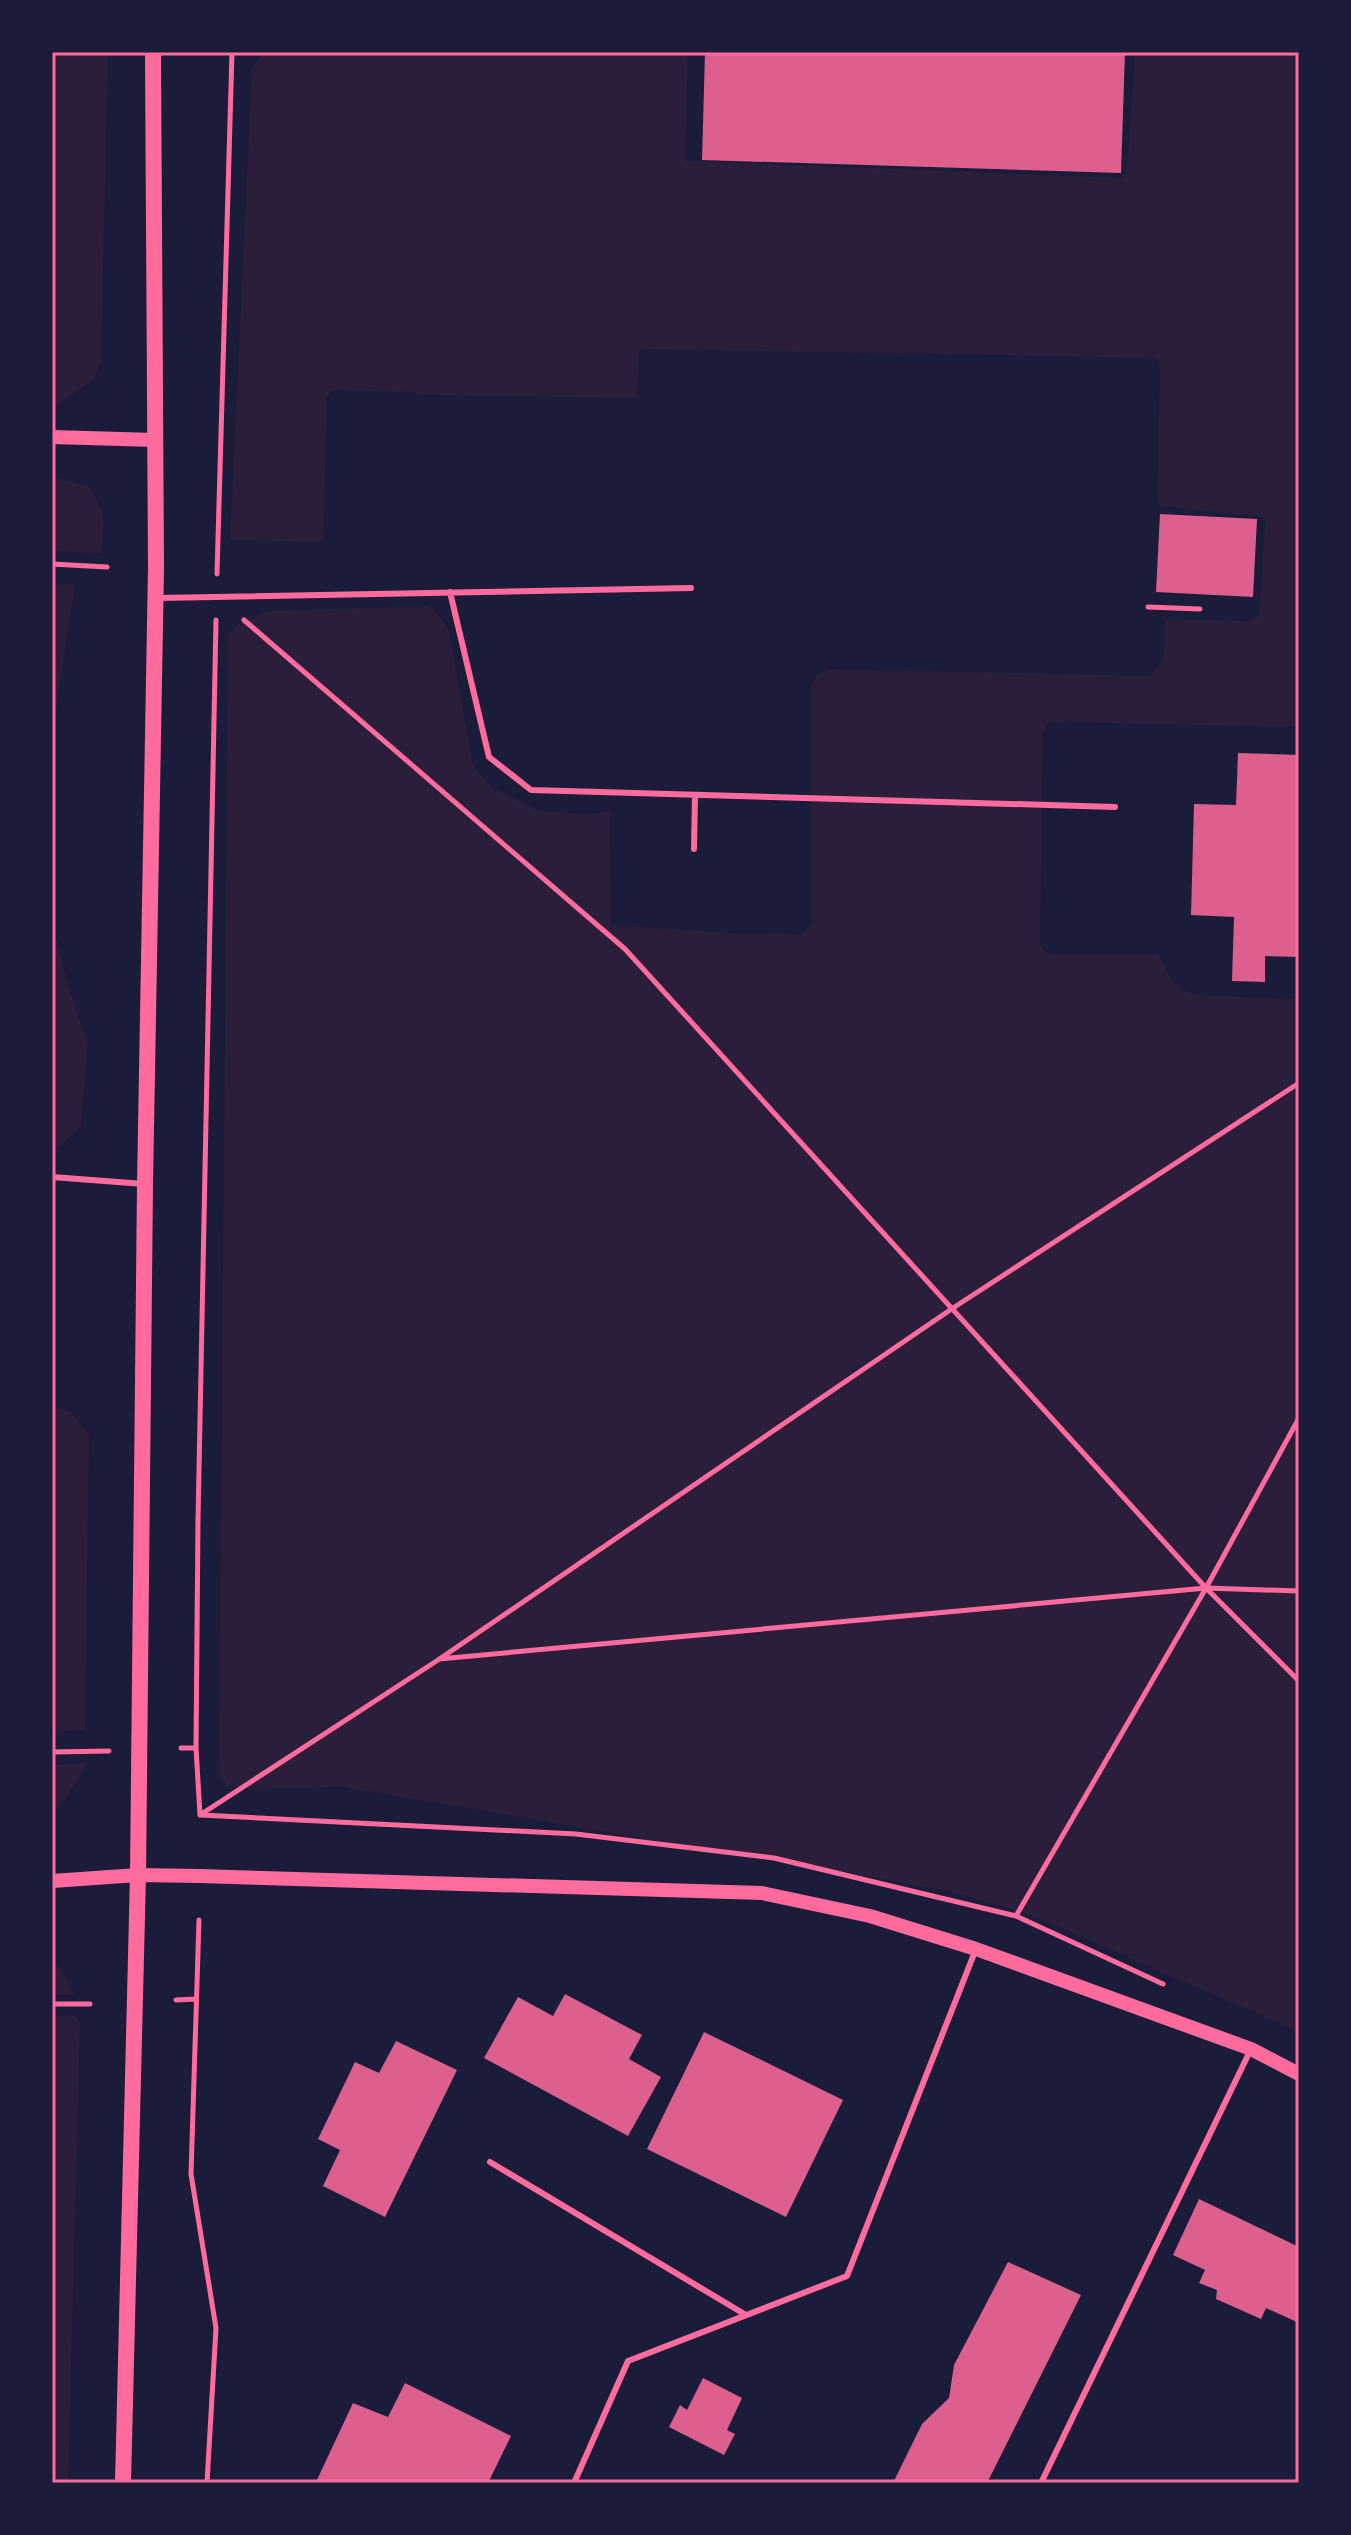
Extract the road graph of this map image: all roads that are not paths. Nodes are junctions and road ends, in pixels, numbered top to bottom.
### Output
1 (153, 52) edge
2 (52, 437) edge
3 (155, 440) junction
4 (691, 588) dead end
5 (450, 592) junction
6 (155, 598) junction
7 (695, 795) junction
8 (1115, 807) dead end
9 (694, 849) dead end
10 (52, 1177) edge
11 (145, 1184) junction
12 (138, 1875) junction
13 (52, 1881) edge
14 (976, 1949) junction
15 (1251, 2049) junction
16 (1299, 2074) edge
17 (490, 2162) dead end
18 (746, 2315) junction
19 (123, 2483) edge
20 (574, 2483) edge
21 (1041, 2483) edge

1 - 3 main road
2 - 3 street
3 - 6 main road
4 - 5 lane
5 - 6 lane
5 - 7 lane
6 - 11 main road
7 - 8 lane
7 - 9 lane
10 - 11 lane
11 - 12 main road
12 - 13 street
12 - 14 street
12 - 19 main road
14 - 15 street
14 - 18 lane
15 - 16 street
15 - 21 lane
17 - 18 lane
18 - 20 lane

